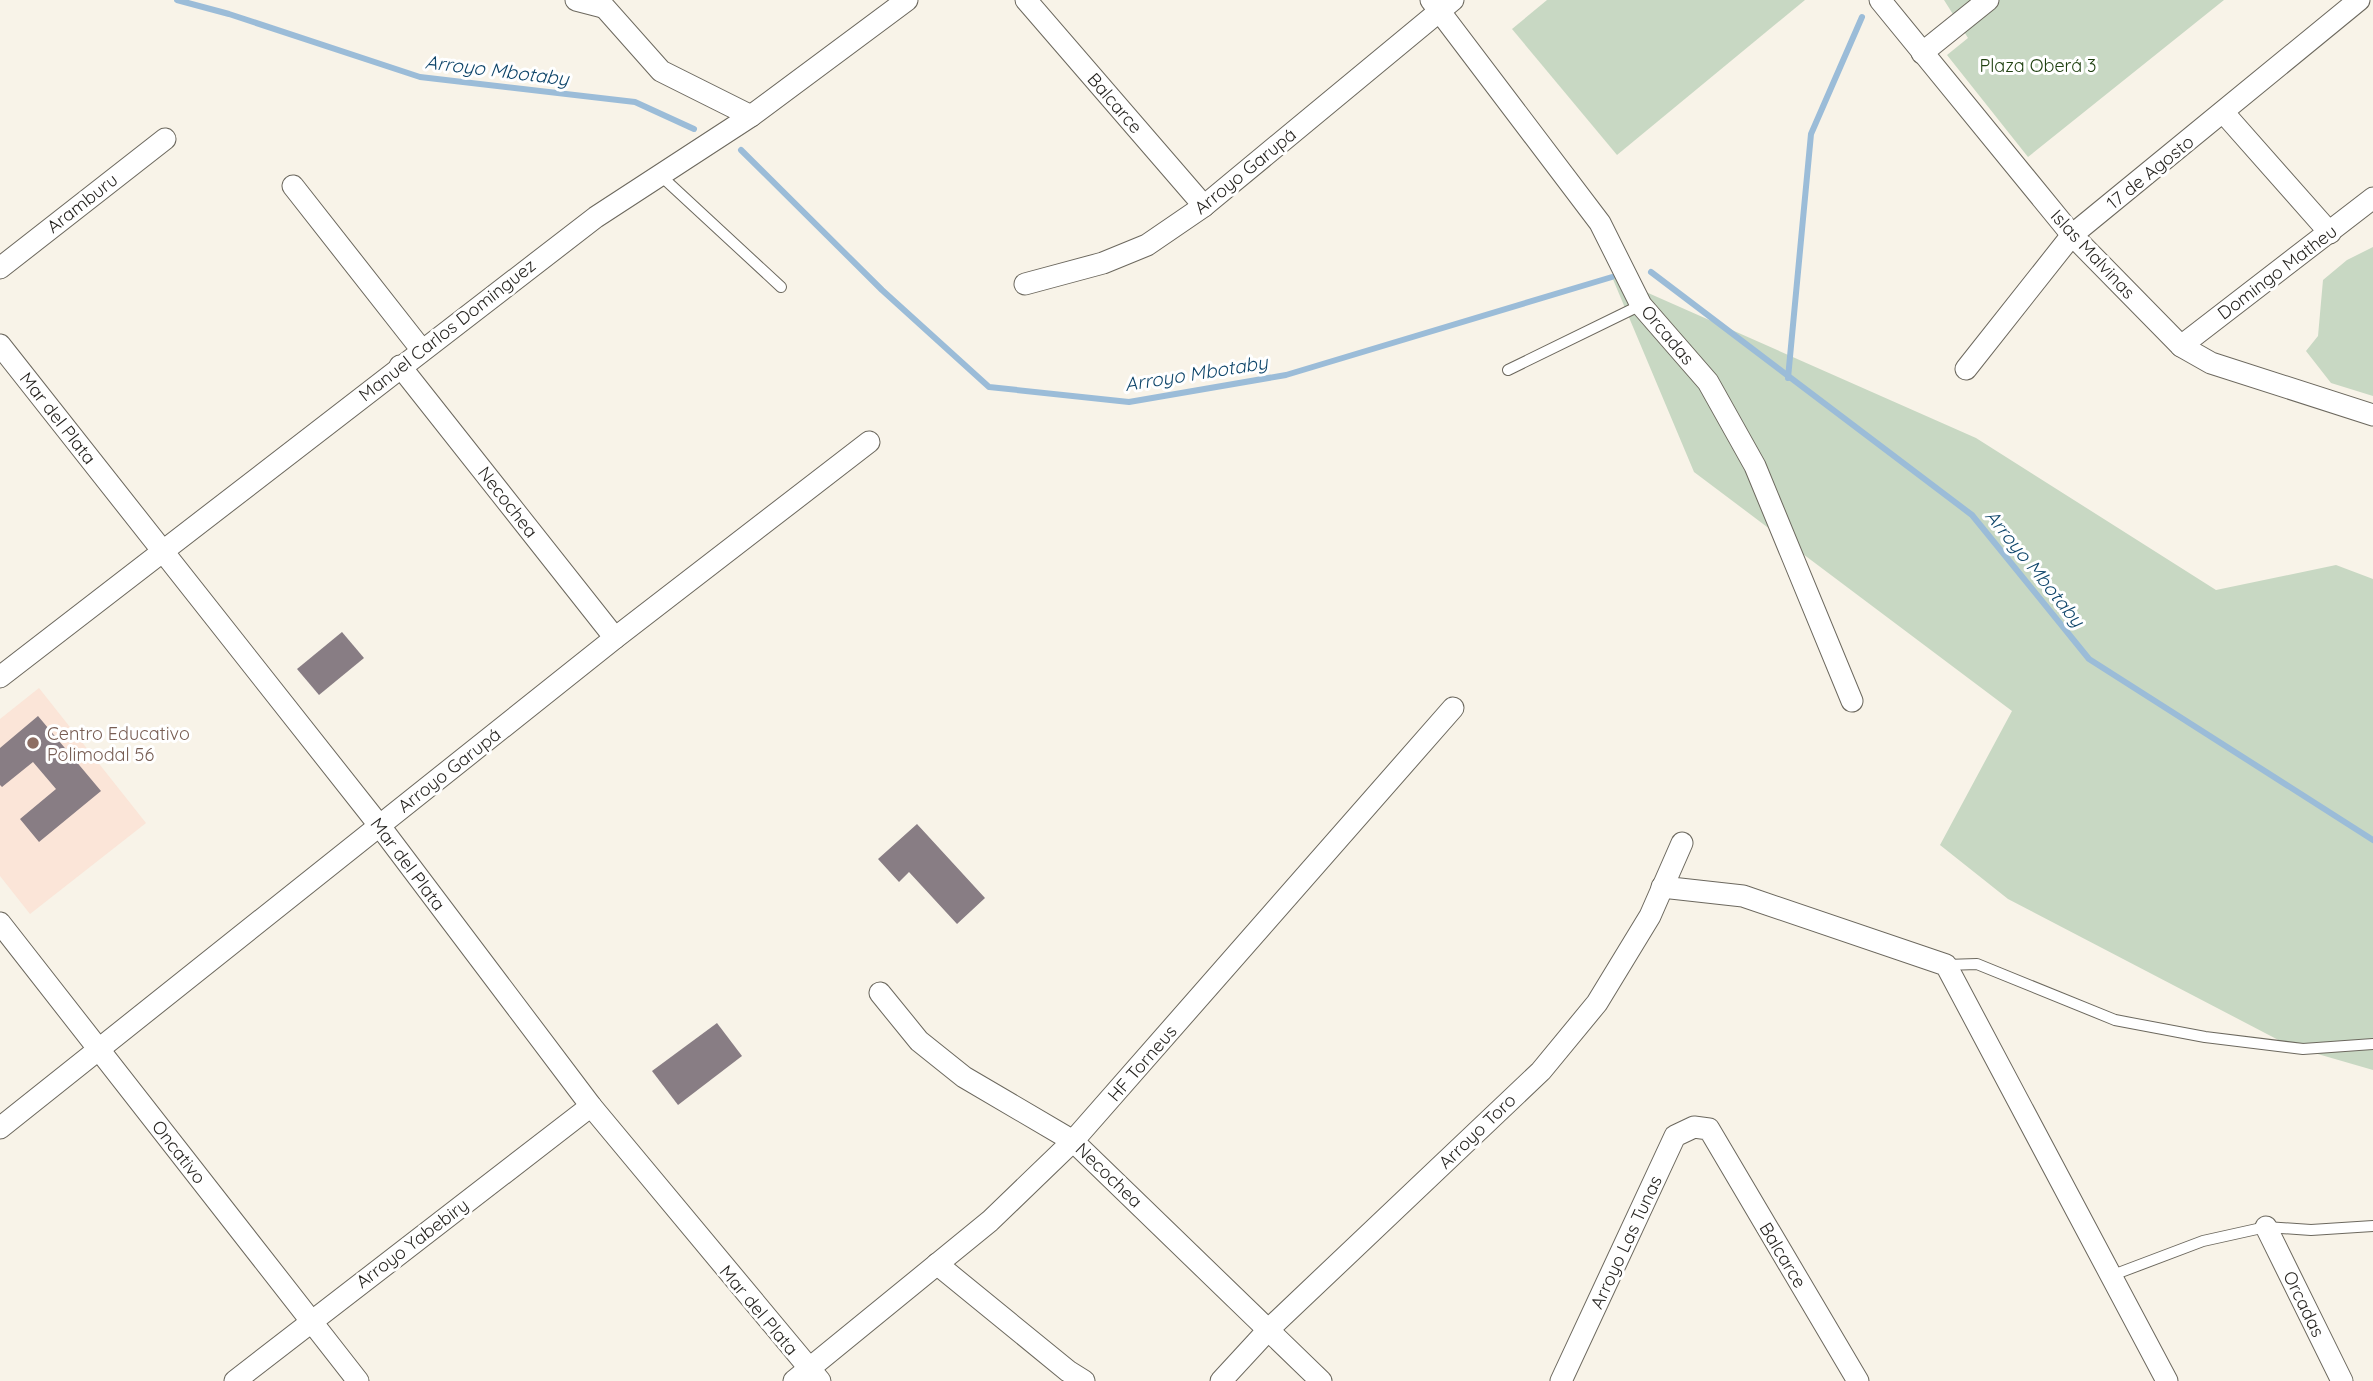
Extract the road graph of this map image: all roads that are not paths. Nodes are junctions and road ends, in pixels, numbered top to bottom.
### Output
1 (576, 0) edge
2 (907, 0) edge
3 (1026, 0) edge
4 (1880, 0) edge
5 (1988, 0) edge
6 (2359, 0) edge
7 (600, 3) edge
8 (1441, 4) edge
9 (2333, 8) edge
10 (1922, 53) junction
11 (2223, 112) junction
12 (751, 116) junction
13 (165, 139) dead end
14 (660, 175) junction
15 (293, 186) dead end
16 (2373, 198) edge
17 (1204, 206) junction
18 (2330, 233) junction
19 (2072, 235) junction
20 (0, 268) edge
21 (1025, 284) dead end
22 (781, 287) dead end
23 (1641, 304) junction
24 (0, 345) edge
25 (2181, 346) junction
26 (421, 349) junction
27 (400, 366) junction
28 (1966, 369) dead end
29 (1508, 370) dead end
30 (2373, 415) edge
31 (869, 442) dead end
32 (163, 551) junction
33 (615, 638) junction
34 (0, 677) edge
35 (1853, 701) dead end
36 (1453, 708) dead end
37 (379, 825) junction
38 (1682, 843) dead end
39 (1662, 887) junction
40 (0, 923) edge
41 (1946, 965) junction
42 (880, 993) dead end
43 (2373, 1044) edge
44 (99, 1049) junction
45 (591, 1106) junction
46 (0, 1128) edge
47 (1709, 1129) joint
48 (1073, 1141) junction
49 (2373, 1226) edge
50 (2266, 1227) junction
51 (937, 1264) junction
52 (2113, 1275) junction
53 (311, 1320) junction
54 (1268, 1330) junction
55 (808, 1377) edge
56 (235, 1381) edge
57 (358, 1381) edge
58 (1084, 1381) edge
59 (1221, 1381) edge
60 (1321, 1381) edge
61 (1561, 1381) edge
62 (1858, 1381) edge
63 (2167, 1381) edge
64 (2342, 1381) edge

1 - 7 street
2 - 12 street, Manuel Carlos Dominguez
3 - 17 street, Balcarce
4 - 10 street, Islas Malvinas
5 - 10 street
6 - 9 street, 17 de Agosto
7 - 12 street
8 - 17 street, Arroyo Garupá
8 - 23 street, Orcadas
9 - 11 street, 17 de Agosto
10 - 19 street, Islas Malvinas
11 - 18 street
11 - 19 street, 17 de Agosto
12 - 14 street, Manuel Carlos Dominguez
13 - 20 street, Aramburu
14 - 22 lane
14 - 26 street, Manuel Carlos Dominguez
15 - 26 street
16 - 18 street, Domingo Matheu
17 - 21 street, Arroyo Garupá
18 - 25 street, Domingo Matheu
19 - 25 street, Islas Malvinas
19 - 28 street, 17 de Agosto
23 - 29 lane
23 - 35 street, Orcadas
24 - 32 street, Mar del Plata
25 - 30 street, Islas Malvinas
26 - 27 street, Manuel Carlos Dominguez
27 - 32 street, Manuel Carlos Dominguez
27 - 33 street, Necochea
31 - 33 street, Arroyo Garupá
32 - 34 street, Manuel Carlos Dominguez
32 - 37 street, Mar del Plata
33 - 37 street, Arroyo Garupá
36 - 48 street, HF Torneus
37 - 44 street, Arroyo Garupá
37 - 45 street, Mar del Plata
38 - 39 street, Arroyo Toro
39 - 41 street
39 - 54 street, Arroyo Toro
40 - 44 street, Oncativo
41 - 43 lane
41 - 52 street
42 - 48 street, Necochea
44 - 46 street, Arroyo Garupá
44 - 53 street, Oncativo
45 - 53 street, Arroyo Yabebiry
45 - 55 street, Mar del Plata
47 - 61 street, Arroyo Las Tunas
47 - 62 street, Balcarce
48 - 51 street, HF Torneus
48 - 54 street, Necochea
49 - 50 lane
50 - 52 lane
50 - 64 street, Orcadas
51 - 55 street, HF Torneus
51 - 58 street
52 - 63 street
53 - 56 street, Arroyo Yabebiry
53 - 57 street, Oncativo
54 - 59 street, Arroyo Toro
54 - 60 street, Necochea

